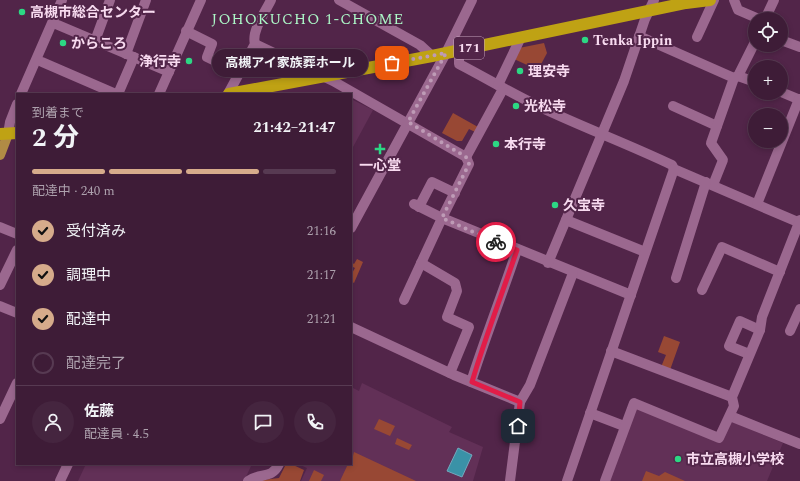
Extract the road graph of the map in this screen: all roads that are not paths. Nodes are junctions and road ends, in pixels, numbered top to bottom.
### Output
1 (62, 0) edge
2 (68, 0) edge
3 (110, 0) edge
4 (146, 0) edge
5 (271, 0) edge
6 (339, 0) edge
7 (472, 0) edge
8 (709, 0) edge
9 (714, 0) edge
10 (734, 0) edge
11 (774, 0) edge
12 (199, 1) edge
13 (651, 5) edge
14 (768, 12) edge
15 (748, 14) edge
16 (58, 25) junction
17 (186, 31) junction
18 (639, 36) junction
19 (521, 37) junction
20 (697, 37) dead end
21 (95, 41) junction
22 (788, 43) edge
23 (255, 44) junction
24 (800, 47) edge
25 (459, 50) junction
26 (750, 52) edge
27 (446, 53) junction
28 (130, 56) junction
29 (432, 56) junction
30 (42, 62) junction
31 (169, 72) junction
32 (240, 73) junction
33 (322, 76) junction
34 (736, 77) junction
35 (748, 80) edge
36 (501, 87) junction
37 (343, 91) edge
38 (21, 93) edge
39 (29, 93) edge
40 (115, 93) edge
41 (117, 93) edge
42 (159, 93) edge
43 (229, 93) edge
44 (233, 93) edge
45 (352, 95) edge
46 (788, 95) edge
47 (799, 100) edge
48 (673, 106) dead end
49 (16, 107) edge
50 (408, 122) junction
51 (16, 124) edge
52 (717, 126) junction
53 (8, 134) edge
54 (602, 134) junction
55 (0, 155) edge
56 (466, 157) junction
57 (674, 168) junction
58 (709, 184) junction
59 (454, 193) junction
60 (757, 204) junction
61 (442, 218) junction
62 (566, 220) junction
63 (800, 222) edge
64 (352, 226) edge
65 (0, 227) edge
66 (16, 234) edge
67 (517, 250) junction
68 (645, 252) junction
69 (16, 254) edge
70 (421, 263) junction
71 (548, 263) junction
72 (13, 267) edge
73 (780, 272) junction
74 (573, 273) junction
75 (676, 278) dead end
76 (0, 285) edge
77 (702, 290) dead end
78 (631, 296) junction
79 (404, 300) dead end
80 (0, 306) edge
81 (800, 310) edge
82 (16, 313) edge
83 (797, 322) edge
84 (352, 327) edge
85 (760, 330) junction
86 (790, 331) dead end
87 (611, 351) junction
88 (749, 354) junction
89 (450, 373) junction
90 (472, 382) junction
91 (16, 389) edge
92 (732, 397) junction
93 (14, 400) edge
94 (520, 402) junction
95 (590, 413) junction
96 (730, 416) junction
97 (0, 420) edge
98 (624, 426) junction
99 (800, 444) edge
100 (68, 465) edge
101 (277, 465) edge
102 (60, 481) edge
103 (248, 481) edge
104 (510, 481) edge
105 (567, 481) edge
106 (605, 481) edge

1 - 38 street
2 - 16 street
3 - 21 street
4 - 28 street
5 - 23 street
6 - 29 street
7 - 27 street
8 - 13 highway, 171
9 - 20 street
10 - 15 street
11 - 14 street
12 - 17 street
13 - 18 street
13 - 19 highway, 171
16 - 21 street
16 - 30 street
17 - 31 street
17 - 32 street
18 - 34 street
18 - 54 street
19 - 25 highway, 171
19 - 36 street
21 - 28 street
22 - 24 street
23 - 32 street
23 - 33 street
25 - 27 highway, 171
25 - 36 street
26 - 34 street
27 - 29 highway, 171
27 - 50 street
28 - 31 street
28 - 41 street
29 - 33 highway, 171
30 - 39 street
30 - 40 street
31 - 42 street
32 - 43 street
33 - 37 street
33 - 44 highway, 171
34 - 35 street
34 - 52 street
36 - 54 street
36 - 56 street
45 - 50 street
46 - 47 street
47 - 60 street
48 - 52 street
49 - 53 street
50 - 56 street
50 - 64 street
51 - 53 street
52 - 58 street
53 - 55 main road
54 - 57 street
54 - 62 street
56 - 59 street
57 - 58 street
57 - 68 street
58 - 60 street
58 - 75 street
59 - 61 street
59 - 61 street
60 - 63 street
61 - 67 street
61 - 70 street
62 - 68 street
62 - 71 street
63 - 73 street
65 - 66 street
67 - 71 street
67 - 90 street
68 - 78 street
69 - 72 street
70 - 79 street
70 - 89 street
71 - 74 street
72 - 76 street
73 - 77 street
73 - 85 street
74 - 78 street
74 - 94 street
78 - 87 street
80 - 82 street
81 - 83 street
83 - 86 street
84 - 89 street
85 - 88 street
85 - 88 street
87 - 92 street
87 - 95 street
88 - 92 street
89 - 90 street
90 - 94 street
91 - 93 street
92 - 96 street
93 - 97 street
94 - 104 street
95 - 98 street
95 - 105 street
96 - 98 street
96 - 99 street
98 - 106 street
100 - 102 street
101 - 103 street

